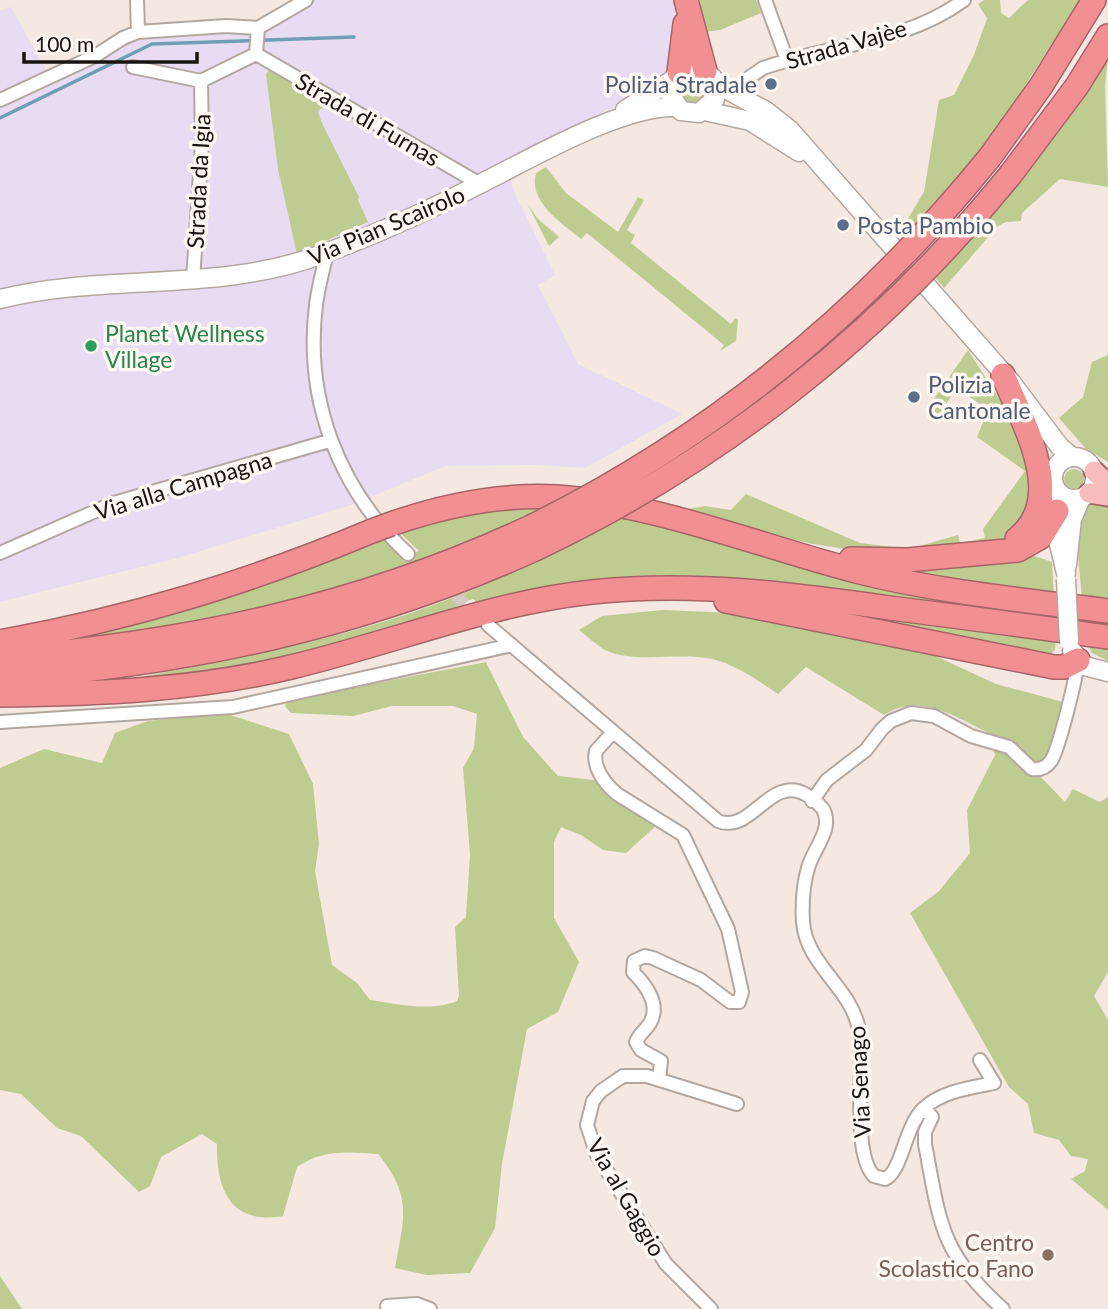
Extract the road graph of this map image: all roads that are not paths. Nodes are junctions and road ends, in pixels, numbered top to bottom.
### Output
1 (137, 0) edge
2 (306, 0) edge
3 (685, 0) edge
4 (765, 0) edge
5 (964, 0) edge
6 (1094, 0) edge
7 (258, 28) junction
8 (138, 32) junction
9 (1108, 36) edge
10 (256, 54) junction
11 (787, 60) junction
12 (133, 67) dead end
13 (675, 76) junction
14 (710, 77) junction
15 (201, 81) junction
16 (735, 96) junction
17 (0, 100) edge
18 (676, 107) junction
19 (705, 111) junction
20 (595, 130) junction
21 (821, 168) junction
22 (480, 184) junction
23 (327, 253) junction
24 (193, 280) junction
25 (0, 299) edge
26 (1000, 370) junction
27 (329, 441) junction
28 (1064, 462) junction
29 (1101, 477) edge
30 (1093, 496) edge
31 (1057, 500) junction
32 (533, 538) junction
33 (781, 549) junction
34 (993, 551) junction
35 (0, 553) edge
36 (408, 554) dead end
37 (1066, 576) junction
38 (590, 593) junction
39 (1108, 611) edge
40 (488, 625) tunnel mouth
41 (1108, 637) edge
42 (0, 642) edge
43 (512, 645) junction
44 (1074, 651) junction
45 (0, 657) edge
46 (1108, 672) edge
47 (0, 678) edge
48 (0, 695) edge
49 (0, 722) edge
50 (613, 732) junction
51 (812, 801) junction
52 (980, 1060) dead end
53 (659, 1079) junction
54 (737, 1104) dead end
55 (924, 1108) junction
56 (387, 1306) dead end
57 (430, 1309) edge
58 (711, 1309) edge
59 (1003, 1309) edge

1 - 8 street
2 - 7 street
3 - 13 highway
3 - 14 highway
4 - 11 street
5 - 11 street, Strada Vajèe
6 - 32 highway, bridge
7 - 8 street
7 - 10 street
8 - 17 street
9 - 32 highway, bridge
10 - 15 street, Strada da Igia
10 - 22 street, Strada di Furnas
11 - 16 street, Strada Vajèe
12 - 15 street, Strada da Igia
13 - 14 main road
13 - 18 main road
13 - 20 main road, Via Pian Scairolo
14 - 16 main road
14 - 19 main road
15 - 24 street, Strada da Igia
16 - 21 main road
18 - 19 main road
18 - 20 main road, Via Pian Scairolo
19 - 21 main road
20 - 22 main road, Via Pian Scairolo
21 - 26 main road
22 - 23 main road, Via Pian Scairolo
23 - 24 main road, Via Pian Scairolo
23 - 27 street
24 - 25 main road, Via Pian Scairolo
26 - 28 main road
26 - 34 highway
27 - 35 street, Via alla Campagna
27 - 36 street
28 - 29 main road
28 - 31 main road
29 - 30 main road
30 - 31 main road
30 - 37 main road
31 - 34 highway
31 - 37 main road
32 - 45 highway
32 - 47 highway
33 - 34 highway
33 - 39 highway
33 - 42 highway
37 - 44 main road, bridge
38 - 41 highway
38 - 44 highway
38 - 48 highway
40 - 43 street
43 - 49 street
43 - 50 street
44 - 46 main road
44 - 51 street
50 - 51 street
50 - 53 street
51 - 55 street, Via Senago
52 - 55 street
53 - 54 street, Via al Gaggio
53 - 58 street, Via al Gaggio
55 - 59 street
56 - 57 street

